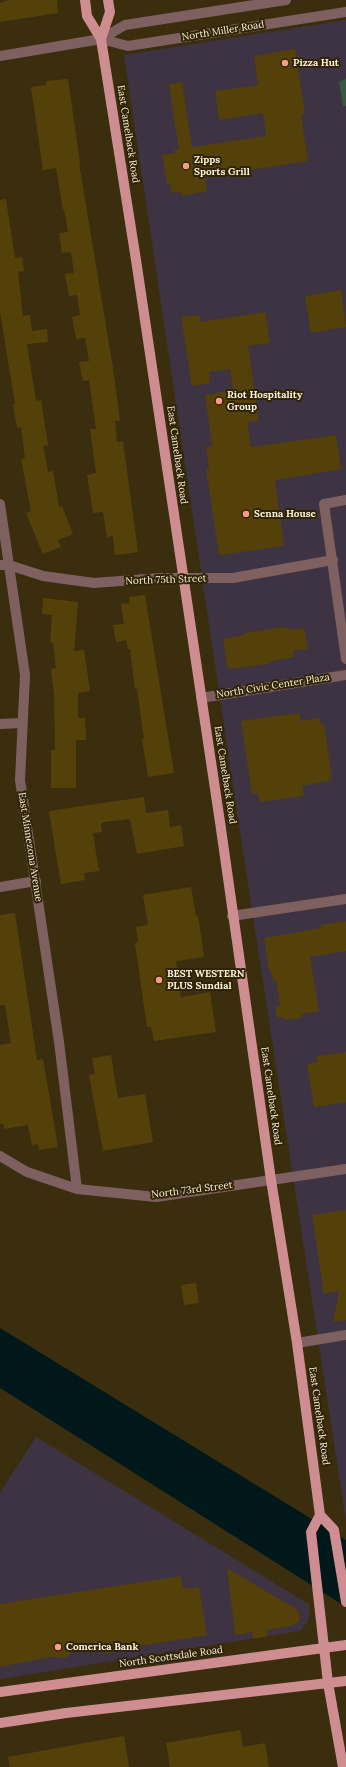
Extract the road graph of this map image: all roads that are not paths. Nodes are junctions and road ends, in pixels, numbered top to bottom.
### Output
1 (85, 0) edge
2 (108, 0) edge
3 (286, 0) edge
4 (346, 12) edge
5 (101, 39) junction
6 (0, 56) edge
7 (346, 500) edge
8 (0, 504) edge
9 (333, 560) junction
10 (5, 565) edge
11 (183, 578) junction
12 (346, 659) edge
13 (346, 675) edge
14 (201, 698) junction
15 (0, 724) edge
16 (21, 724) junction
17 (36, 881) junction
18 (0, 887) edge
19 (346, 899) edge
20 (232, 916) junction
21 (0, 1156) edge
22 (346, 1169) edge
23 (271, 1180) junction
24 (77, 1189) junction
25 (346, 1335) edge
26 (297, 1343) junction
27 (320, 1515) junction
28 (346, 1602) edge
29 (346, 1645) edge
30 (324, 1648) junction
31 (346, 1681) edge
32 (328, 1683) junction
33 (0, 1692) edge
34 (0, 1723) edge
35 (343, 1767) edge

1 - 5 main road, East Camelback Road
2 - 5 main road, East Camelback Road
3 - 5 street, North Miller Road
4 - 5 street, North Miller Road
5 - 6 street, North Miller Road
5 - 11 main road, East Camelback Road
7 - 9 street
8 - 10 street, East Minnezona Avenue
9 - 11 street, North 75th Street
9 - 12 street
10 - 11 street, North 75th Street
10 - 16 street, East Minnezona Avenue
11 - 14 main road, East Camelback Road
13 - 14 street, North Civic Center Plaza
14 - 20 main road, East Camelback Road
15 - 16 street
16 - 17 street, East Minnezona Avenue
17 - 18 street
17 - 24 street, East Minnezona Avenue
19 - 20 street
20 - 23 main road, East Camelback Road
21 - 24 street, North 73rd Street
22 - 23 street, North 73rd Street
23 - 24 street, North 73rd Street
23 - 26 main road, East Camelback Road
25 - 26 street
26 - 27 main road, East Camelback Road
27 - 28 main road
27 - 30 main road
29 - 30 main road, North Scottsdale Road
30 - 32 main road
30 - 33 main road, North Scottsdale Road
31 - 32 main road
32 - 34 main road
32 - 35 main road

